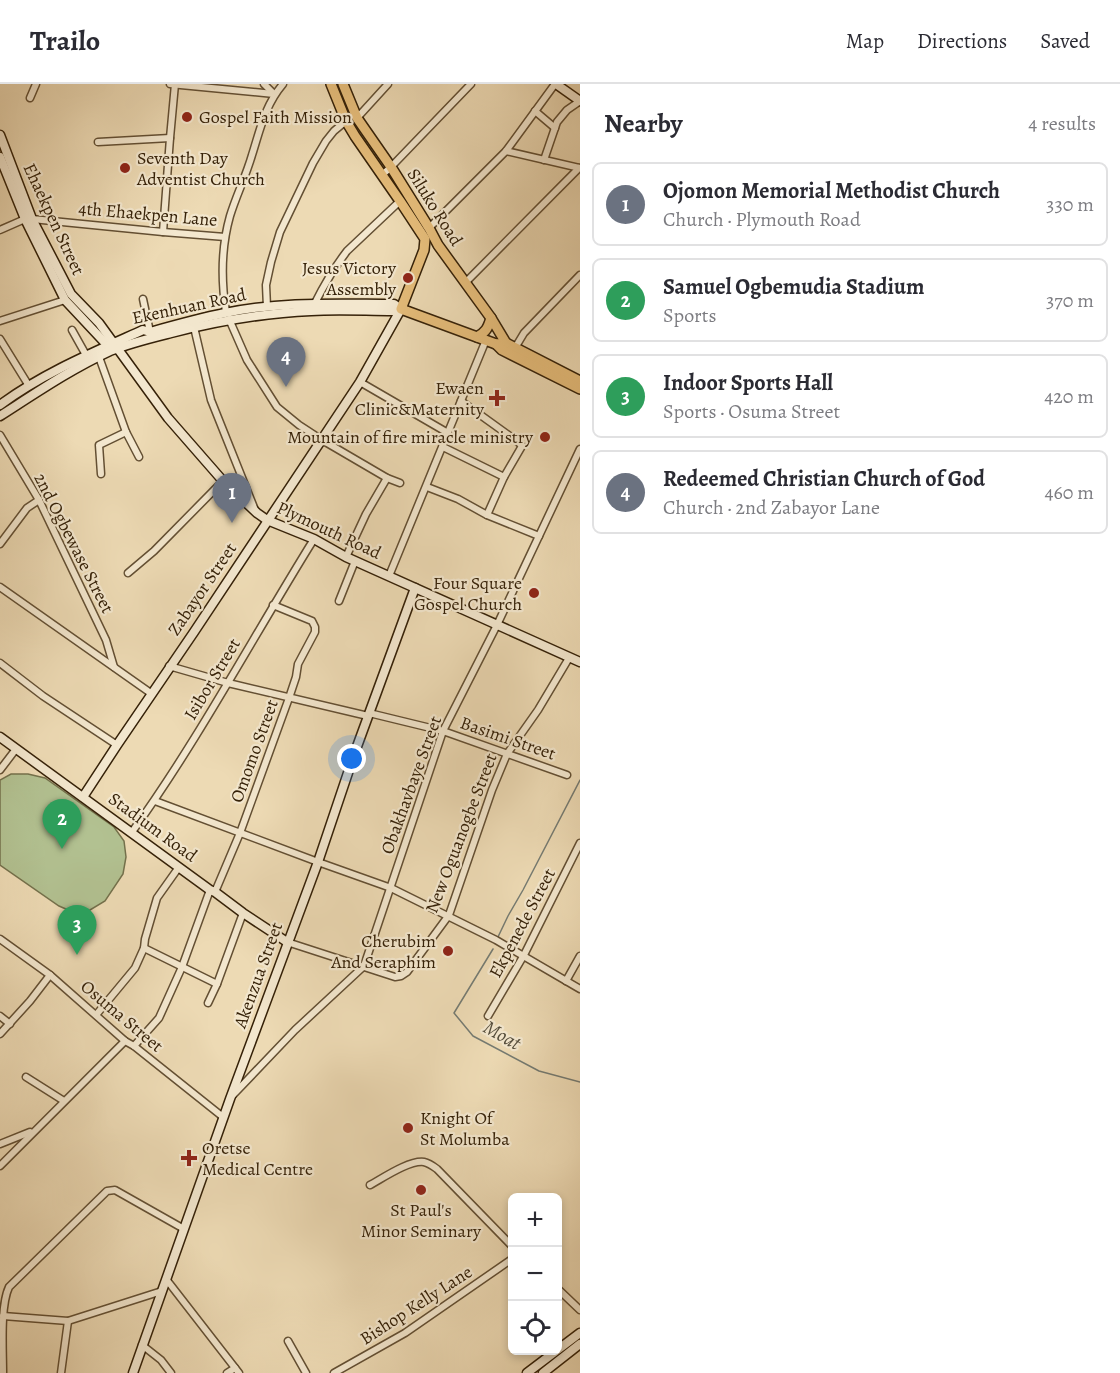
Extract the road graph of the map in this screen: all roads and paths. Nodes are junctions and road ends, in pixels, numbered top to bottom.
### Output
1 (36, 84) edge
2 (170, 84) edge
3 (175, 84) edge
4 (264, 84) edge
5 (283, 84) edge
6 (331, 84) edge
7 (343, 84) edge
8 (388, 84) edge
9 (471, 84) edge
10 (555, 84) edge
11 (274, 94) junction
12 (30, 98) dead end
13 (580, 101) edge
14 (535, 111) junction
15 (357, 118) junction
16 (346, 121) junction
17 (555, 128) junction
18 (0, 135) edge
19 (170, 138) junction
20 (98, 142) dead end
21 (506, 151) junction
22 (0, 157) edge
23 (544, 160) junction
24 (391, 167) junction
25 (580, 168) edge
26 (382, 174) junction
27 (400, 201) junction
28 (29, 219) junction
29 (429, 228) junction
30 (0, 230) edge
31 (163, 232) junction
32 (225, 237) junction
33 (425, 239) joint
34 (580, 275) edge
35 (465, 284) junction
36 (143, 299) dead end
37 (65, 300) junction
38 (315, 303) junction
39 (267, 307) junction
40 (400, 309) junction
41 (227, 316) junction
42 (491, 318) junction
43 (0, 321) edge
44 (194, 327) junction
45 (72, 330) dead end
46 (150, 332) junction
47 (481, 338) junction
48 (0, 339) edge
49 (506, 345) junction
50 (115, 348) junction
51 (87, 355) junction
52 (99, 357) junction
53 (580, 381) edge
54 (360, 382) junction
55 (29, 386) junction
56 (580, 389) edge
57 (461, 400) junction
58 (0, 405) edge
59 (0, 416) edge
60 (126, 432) junction
61 (448, 433) junction
62 (0, 435) edge
63 (322, 440) junction
64 (443, 447) junction
65 (580, 449) edge
66 (139, 457) dead end
67 (101, 474) dead end
68 (504, 477) junction
69 (387, 478) junction
70 (223, 481) junction
71 (400, 483) dead end
72 (427, 487) junction
73 (39, 500) junction
74 (256, 513) junction
75 (487, 516) junction
76 (267, 520) junction
77 (539, 536) junction
78 (314, 539) junction
79 (0, 543) edge
80 (351, 559) junction
81 (128, 573) dead end
82 (389, 576) junction
83 (0, 587) edge
84 (415, 588) junction
85 (339, 601) dead end
86 (273, 605) junction
87 (497, 625) junction
88 (569, 658) junction
89 (580, 662) edge
90 (0, 663) edge
91 (169, 666) junction
92 (114, 667) junction
93 (228, 683) junction
94 (152, 694) junction
95 (289, 698) junction
96 (368, 714) junction
97 (443, 731) junction
98 (0, 737) edge
99 (117, 745) junction
100 (16, 749) junction
101 (507, 754) junction
102 (0, 770) edge
103 (567, 775) dead end
104 (83, 797) junction
105 (155, 801) junction
106 (132, 832) junction
107 (240, 833) junction
108 (580, 844) edge
109 (318, 862) junction
110 (178, 867) junction
111 (391, 888) junction
112 (213, 891) junction
113 (243, 913) junction
114 (449, 915) junction
115 (0, 939) edge
116 (287, 942) junction
117 (144, 948) junction
118 (524, 955) junction
119 (580, 957) edge
120 (364, 966) junction
121 (182, 967) junction
122 (50, 975) junction
123 (566, 981) junction
124 (217, 984) junction
125 (580, 989) edge
126 (208, 1003) dead end
127 (96, 1015) junction
128 (0, 1016) edge
129 (488, 1016) dead end
130 (10, 1024) junction
131 (0, 1034) edge
132 (125, 1041) junction
133 (134, 1046) junction
134 (26, 1077) dead end
135 (230, 1099) junction
136 (64, 1101) junction
137 (223, 1117) junction
138 (34, 1131) junction
139 (2, 1143) edge
140 (14, 1151) junction
141 (0, 1166) edge
142 (370, 1185) dead end
143 (184, 1229) junction
144 (508, 1240) edge
145 (508, 1262) edge
146 (166, 1279) junction
147 (162, 1291) junction
148 (562, 1293) edge
149 (580, 1310) edge
150 (3, 1316) junction
151 (68, 1321) junction
152 (580, 1333) edge
153 (288, 1341) dead end
154 (580, 1344) edge
155 (142, 1345) junction
156 (237, 1371) edge
157 (3, 1373) edge
158 (61, 1373) edge
159 (133, 1373) edge
160 (171, 1373) edge
161 (227, 1373) edge
162 (306, 1373) edge
163 (334, 1373) edge
164 (527, 1373) edge
165 (543, 1373) edge

1 - 12 street
2 - 3 street
3 - 11 street
3 - 19 street
4 - 11 street
5 - 11 street
6 - 16 main road, Siluko Road
7 - 15 main road, Siluko Road
8 - 15 street
9 - 24 street
10 - 13 street
10 - 14 street
11 - 32 street
13 - 17 street
14 - 17 street
14 - 21 street
15 - 24 main road, Siluko Road
16 - 26 main road, Siluko Road
16 - 39 street
17 - 23 street
18 - 28 street, Ehaekpen Street
19 - 20 street
19 - 31 street
21 - 23 street
21 - 29 street
22 - 28 street, Ehaekpen Street
23 - 25 street
24 - 26 street
24 - 29 main road, Siluko Road
25 - 35 street
26 - 27 main road, Siluko Road
27 - 33 main road, Siluko Road
27 - 38 street
28 - 30 street
28 - 31 street, 4th Ehaekpen Lane
28 - 37 street, Ehaekpen Street
28 - 50 street, Ehaekpen Street
29 - 35 main road, Siluko Road
31 - 32 street, 4th Ehaekpen Lane
32 - 41 street
33 - 40 main road, Zabayor Street
34 - 49 street
35 - 42 main road, Siluko Road
36 - 46 street
37 - 43 street
37 - 50 street, Ehaekpen Street
38 - 39 street, Ekenhuan Road
38 - 40 street, Ekenhuan Road
39 - 41 street, Ekenhuan Road
40 - 41 street, Ekenhuan Road
40 - 47 main road, Ekenhuan Road
40 - 54 street, Zabayor Street
41 - 44 street, Ekenhuan Road
41 - 46 street, Ekenhuan Road
41 - 63 street
42 - 47 main road
42 - 49 main road, Siluko Road
44 - 50 street, Ekenhuan Road
44 - 74 street
45 - 51 street
46 - 50 street, Ekenhuan Road
47 - 49 main road, Ekenhuan Road
47 - 57 street
48 - 55 street
49 - 53 main road
49 - 56 main road
50 - 51 street, Ekenhuan Road
50 - 52 street, Ekenhuan Road
50 - 70 street, Plymouth Road
51 - 55 street, Ekenhuan Road
52 - 59 street, Ekenhuan Road
52 - 60 street
54 - 61 street
54 - 63 street, Zabayor Street
55 - 58 street, Ekenhuan Road
57 - 61 street
57 - 68 street
60 - 66 street
60 - 67 street
61 - 64 street
62 - 73 street, 2nd Ogbewase Street
63 - 69 street
63 - 76 street, Zabayor Street
64 - 68 street
64 - 72 street
65 - 77 street, Obakhavbaye Street
68 - 75 street
69 - 71 street
69 - 80 street
70 - 74 street, Plymouth Road
70 - 81 street
72 - 75 street
72 - 82 street
73 - 79 street
73 - 92 street, 2nd Ogbewase Street
74 - 76 street, Plymouth Road
75 - 77 street
76 - 78 street, Plymouth Road
76 - 91 street, Zabayor Street
77 - 87 street, Obakhavbaye Street
78 - 80 street, Plymouth Road
78 - 86 street, Isibor Street
80 - 82 street, Plymouth Road
80 - 85 street
82 - 84 street, Plymouth Road
83 - 92 street
84 - 87 street, Plymouth Road
84 - 96 street, Akenzua Street
86 - 93 street, Isibor Street
86 - 95 street, Omomo Street
87 - 88 street, Plymouth Road
87 - 97 street, Obakhavbaye Street
88 - 89 street, Plymouth Road
88 - 101 street, New Oguanogbe Street
90 - 99 street
91 - 93 street, Basimi Street
91 - 94 street, Zabayor Street
92 - 94 street
93 - 95 street, Basimi Street
93 - 105 street, Isibor Street
94 - 99 street, Zabayor Street
95 - 96 street, Basimi Street
95 - 107 street, Omomo Street
96 - 97 street, Basimi Street
96 - 109 street, Akenzua Street
97 - 101 street, Basimi Street
97 - 111 street, Obakhavbaye Street
98 - 100 street, Stadium Road
99 - 104 street, Zabayor Street
100 - 102 street
100 - 104 street, Stadium Road
101 - 103 street, Basimi Street
101 - 114 street, New Oguanogbe Street
104 - 106 street, Stadium Road
105 - 106 street, Isibor Street
105 - 107 street
106 - 110 street, Stadium Road
107 - 109 street
107 - 112 street, Omomo Street
108 - 118 street, Ekpenede Street
109 - 111 street
109 - 116 street, Akenzua Street
110 - 112 street, Stadium Road
110 - 117 street
111 - 114 street
111 - 120 street, Obakhavbaye Street
112 - 113 street, Stadium Road
112 - 121 street, Omomo Street
113 - 116 street, Stadium Road
113 - 124 street
114 - 118 street
114 - 120 street, New Oguanogbe Street
115 - 122 street, Osuma Street
116 - 120 street, New Oguanogbe Street
116 - 135 street, Akenzua Street
117 - 121 street
117 - 127 street
118 - 123 street
118 - 129 street, Ekpenede Street
119 - 123 street
120 - 135 street, Obakhavbaye Street
121 - 124 street
121 - 133 street, Omomo Street
122 - 127 street, Osuma Street
122 - 130 street
123 - 125 street
124 - 126 street
127 - 132 street, Osuma Street
128 - 130 street
130 - 131 street
132 - 133 street, Osuma Street
132 - 136 street
133 - 137 street, Osuma Street
134 - 136 street
135 - 137 street, Akenzua Street
136 - 138 street
137 - 143 street, Akenzua Street
138 - 139 street
138 - 140 street
139 - 140 street
140 - 141 street
142 - 144 street
143 - 146 street, Akenzua Street
143 - 150 street
145 - 163 street, Bishop Kelly Lane
146 - 147 street, Akenzua Street
146 - 156 street
147 - 151 street
147 - 155 street, Akenzua Street
148 - 149 street
150 - 151 street
150 - 157 street
151 - 158 street
152 - 164 street
153 - 162 street
154 - 165 street
155 - 159 street, Akenzua Street
155 - 160 street
156 - 161 street

